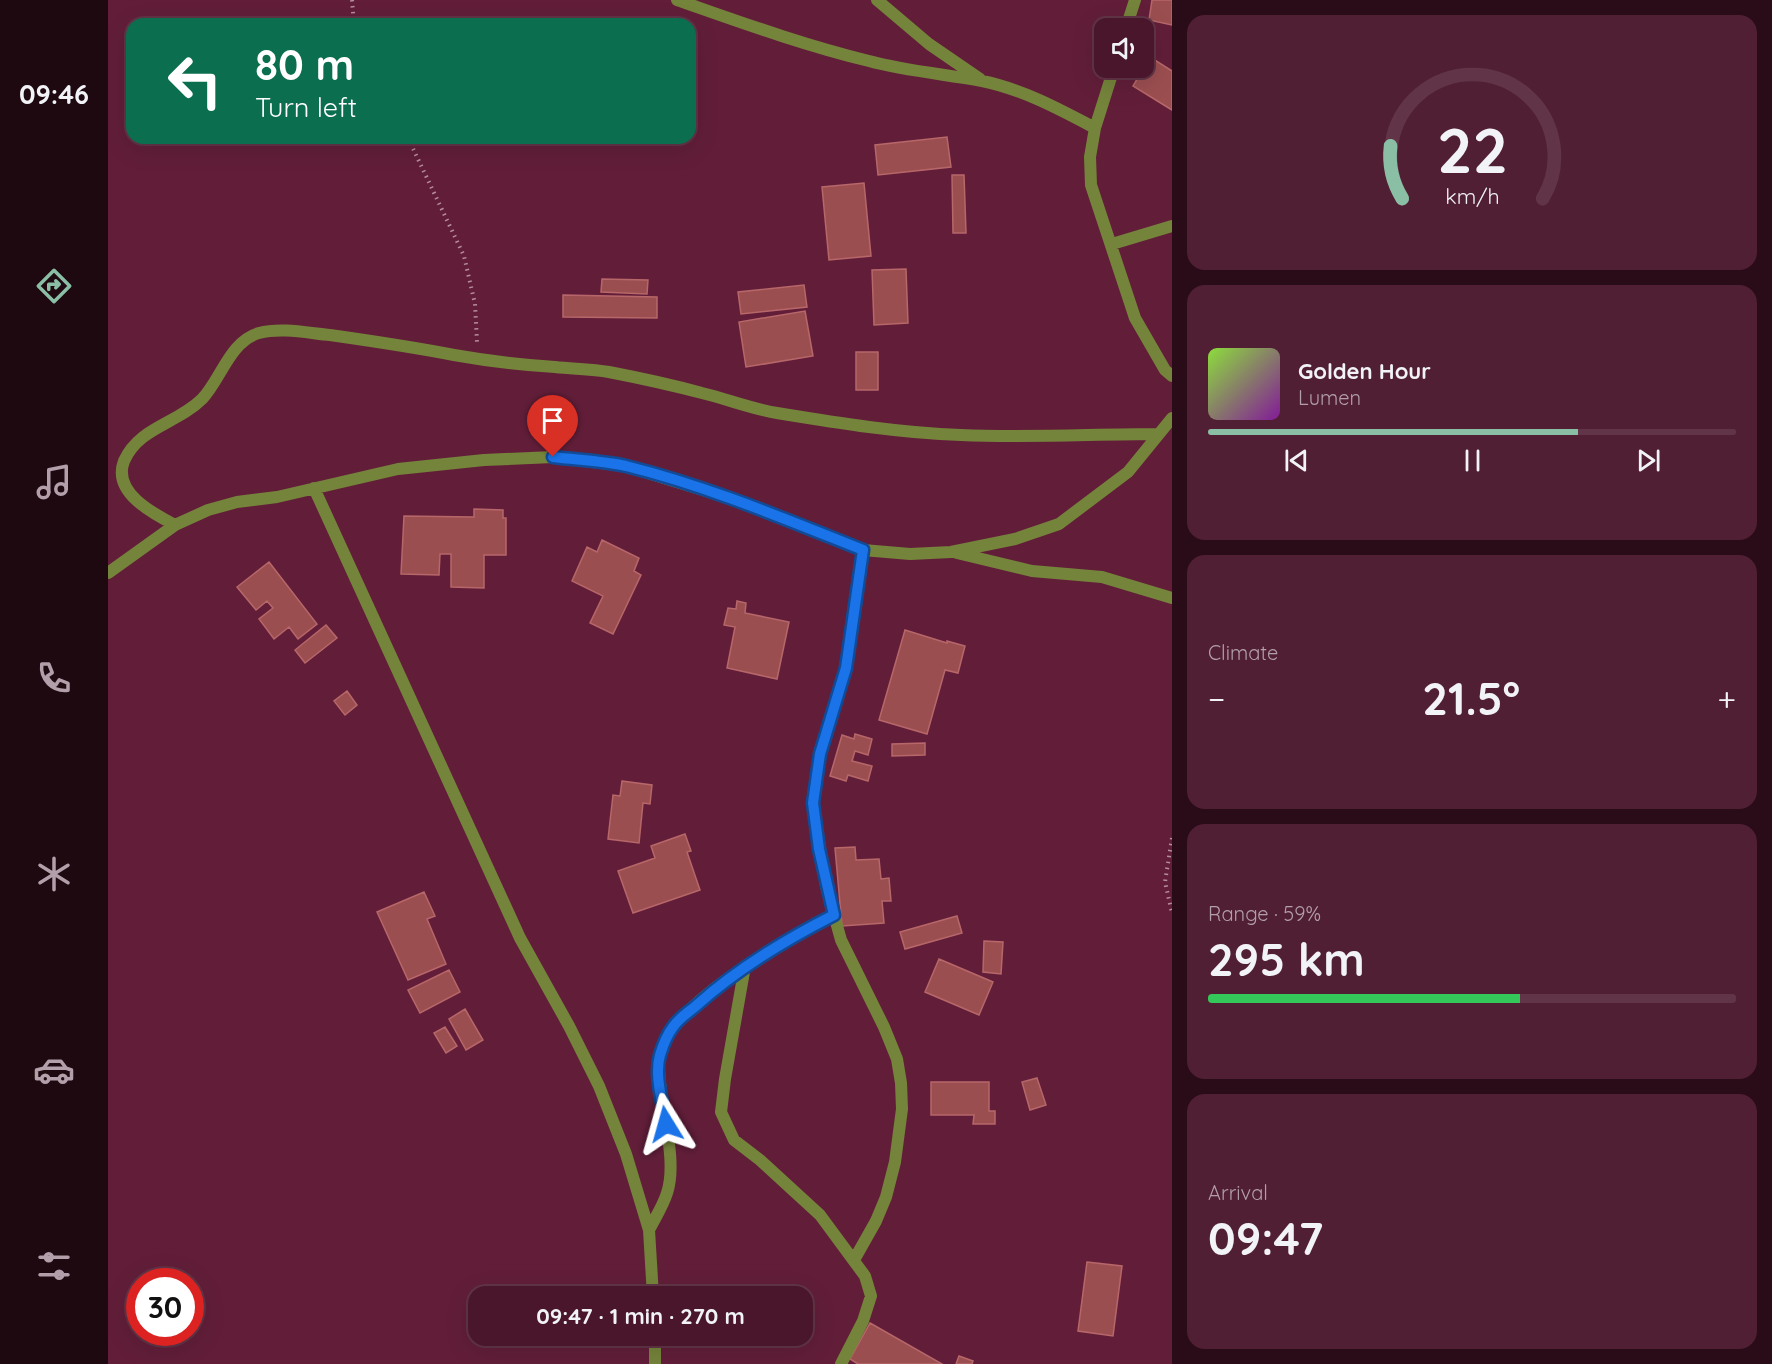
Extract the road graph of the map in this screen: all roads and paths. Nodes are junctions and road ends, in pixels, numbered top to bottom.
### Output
1 (352, 0) edge
2 (676, 0) edge
3 (877, 0) edge
4 (1135, 0) edge
5 (354, 18) edge
6 (1129, 18) edge
7 (1111, 78) edge
8 (983, 81) junction
9 (1095, 128) junction
10 (411, 144) edge
11 (1172, 226) edge
12 (1112, 244) junction
13 (477, 359) junction
14 (1172, 376) edge
15 (1172, 418) edge
16 (1159, 434) junction
17 (314, 488) junction
18 (175, 525) junction
19 (863, 550) junction
20 (951, 552) junction
21 (108, 573) edge
22 (1172, 598) edge
23 (1172, 838) edge
24 (1172, 913) edge
25 (834, 915) junction
26 (745, 966) junction
27 (649, 1230) junction
28 (854, 1260) junction
29 (652, 1286) edge
30 (655, 1346) edge
31 (655, 1364) edge
32 (841, 1364) edge

1 - 5 path
2 - 8 street
3 - 8 street
4 - 6 street
7 - 9 street
8 - 9 street
9 - 12 street
10 - 13 path
11 - 12 street
12 - 14 street
13 - 16 street
13 - 18 street
15 - 16 street
16 - 20 street
17 - 18 street
17 - 19 street
17 - 27 street
18 - 21 street
19 - 20 street
19 - 25 street
20 - 22 street
23 - 24 path
25 - 26 street
25 - 28 street
26 - 27 street
26 - 28 street
27 - 29 street
28 - 32 street
30 - 31 street

